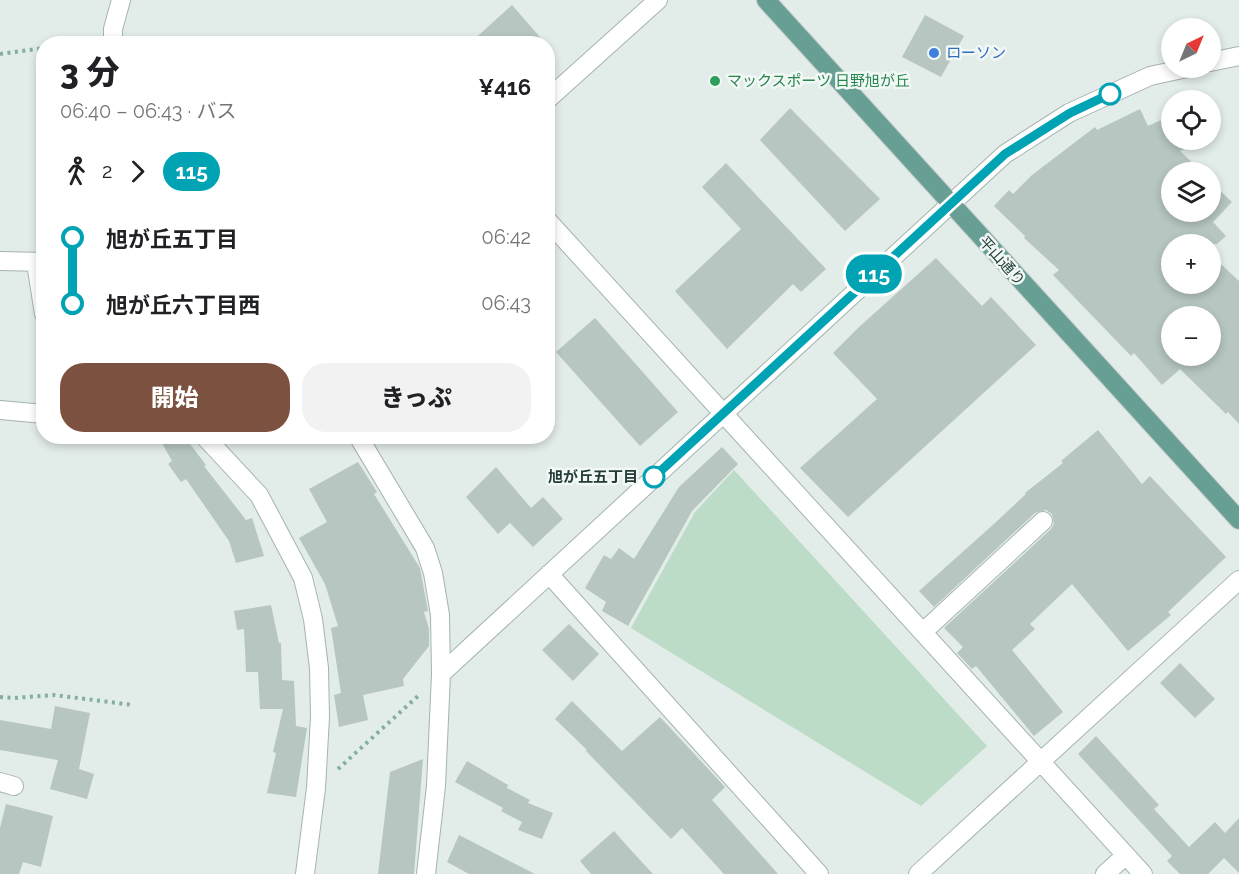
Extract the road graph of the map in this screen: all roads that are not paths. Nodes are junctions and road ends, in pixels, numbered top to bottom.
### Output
1 (121, 0) edge
2 (658, 0) edge
3 (765, 0) edge
4 (113, 36) edge
5 (1239, 56) edge
6 (1221, 60) edge
7 (1161, 74) edge
8 (555, 93) edge
9 (950, 204) junction
10 (555, 229) edge
11 (0, 261) edge
12 (36, 263) edge
13 (0, 410) edge
14 (36, 413) edge
15 (724, 413) junction
16 (211, 444) edge
17 (363, 444) edge
18 (1239, 520) edge
19 (1043, 521) dead end
20 (549, 574) junction
21 (1239, 580) edge
22 (923, 632) junction
23 (441, 674) junction
24 (1041, 761) junction
25 (1125, 856) junction
26 (305, 874) edge
27 (426, 874) edge
28 (819, 874) edge
29 (918, 874) edge
30 (1106, 874) edge
31 (1143, 874) edge

1 - 4 street
2 - 8 street
3 - 9 main road, 平山通り
5 - 6 street
7 - 9 street
9 - 15 street
9 - 18 main road, 平山通り
10 - 15 street
11 - 12 street
13 - 14 street
15 - 20 street
15 - 22 street
16 - 26 street
17 - 23 street
19 - 22 street
20 - 23 street
20 - 28 street
21 - 24 street
22 - 24 street
23 - 27 street
24 - 25 street
24 - 29 street
25 - 30 street
25 - 31 street

